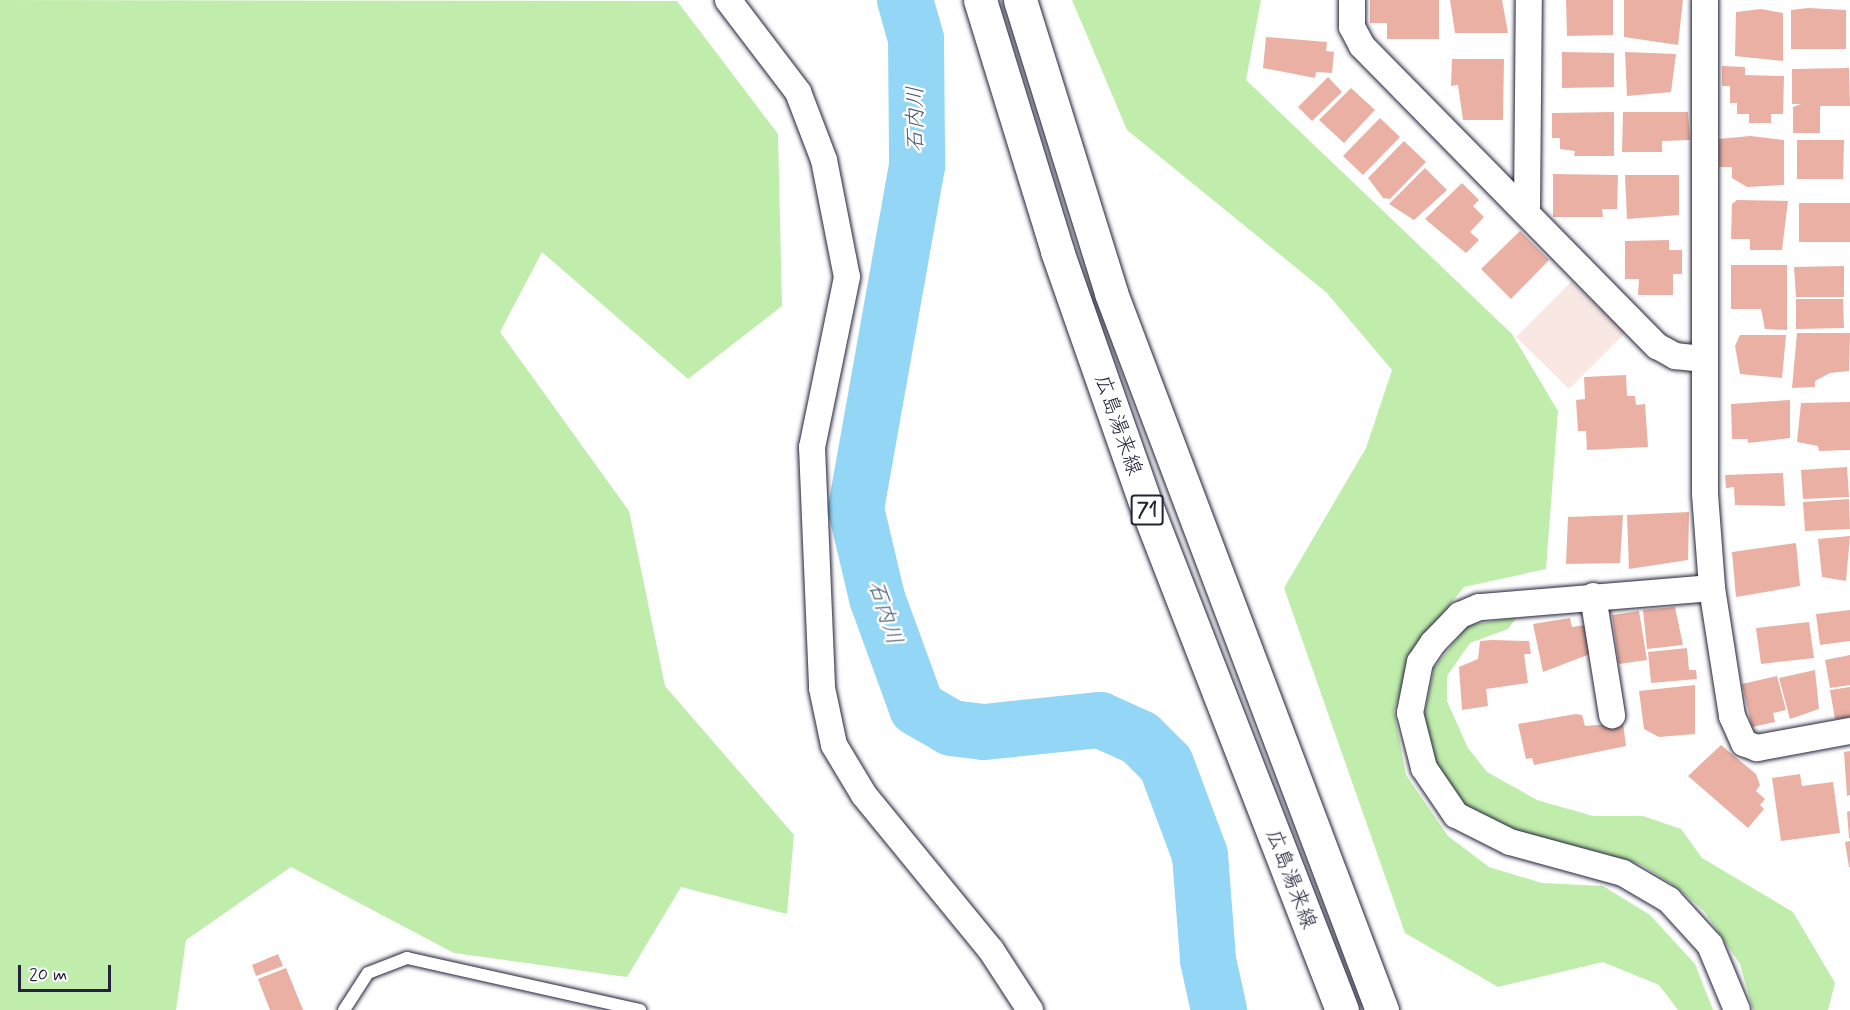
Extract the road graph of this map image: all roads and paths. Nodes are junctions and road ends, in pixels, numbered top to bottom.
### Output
1 (728, 0) edge
2 (980, 0) edge
3 (1020, 0) edge
4 (1352, 0) edge
5 (1528, 0) edge
6 (1705, 0) edge
7 (1527, 210) junction
8 (1702, 359) junction
9 (1712, 588) junction
10 (1593, 596) junction
11 (1612, 715) dead end
12 (1850, 731) edge
13 (344, 1010) edge
14 (640, 1010) edge
15 (1030, 1010) edge
16 (1342, 1010) edge
17 (1382, 1010) edge
18 (1737, 1010) edge

1 - 15 street
2 - 16 main road, 広島湯来線 / 71
3 - 17 main road, 広島湯来線 / 71
4 - 7 street
5 - 7 street
6 - 8 street
7 - 8 street
8 - 9 street
9 - 10 street
9 - 12 street
10 - 11 street
10 - 18 street
13 - 14 lane

